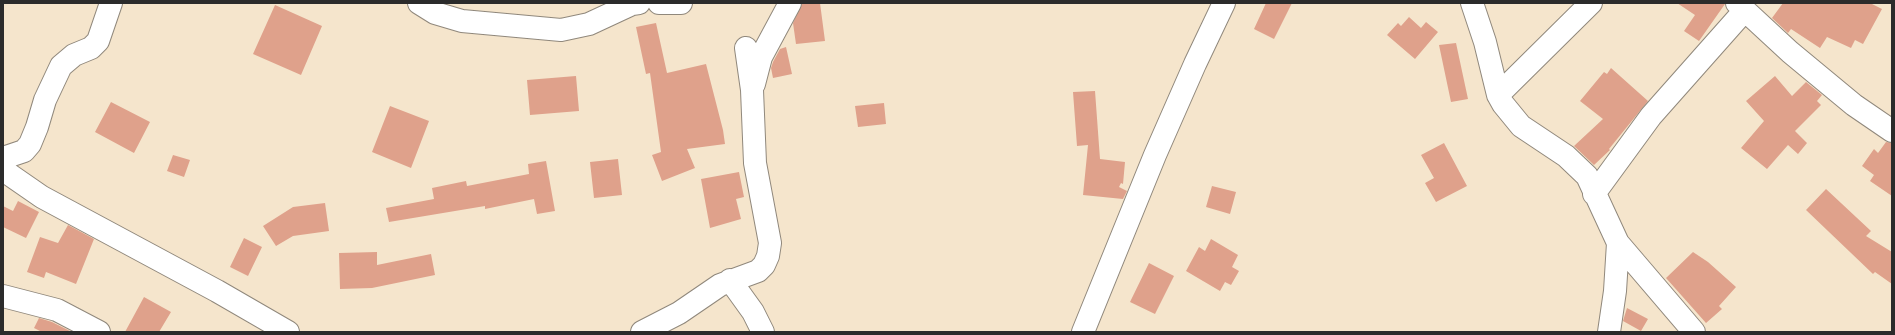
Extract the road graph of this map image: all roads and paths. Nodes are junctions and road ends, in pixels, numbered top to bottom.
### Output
1 (111, 3) edge
2 (419, 3) edge
3 (639, 3) edge
4 (659, 3) edge
5 (681, 3) edge
6 (790, 3) edge
7 (1224, 3) edge
8 (1472, 3) edge
9 (1591, 3) edge
10 (1741, 6) edge
11 (746, 48) dead end
12 (752, 90) junction
13 (1498, 95) junction
14 (1889, 121) edge
15 (3, 158) edge
16 (3, 170) edge
17 (1594, 194) junction
18 (1618, 243) junction
19 (730, 280) junction
20 (3, 296) edge
21 (99, 332) edge
22 (288, 332) edge
23 (642, 332) edge
24 (763, 332) edge
25 (1083, 332) edge
26 (1609, 332) edge
27 (1694, 332) edge

1 - 15 street
2 - 3 street
4 - 5 street
6 - 12 street
7 - 25 street
8 - 13 street
9 - 13 street
10 - 14 street
10 - 17 street
11 - 12 street
12 - 19 street
13 - 17 street
16 - 22 street
17 - 18 street
18 - 26 street
18 - 27 street
19 - 23 street
19 - 24 street
20 - 21 street

